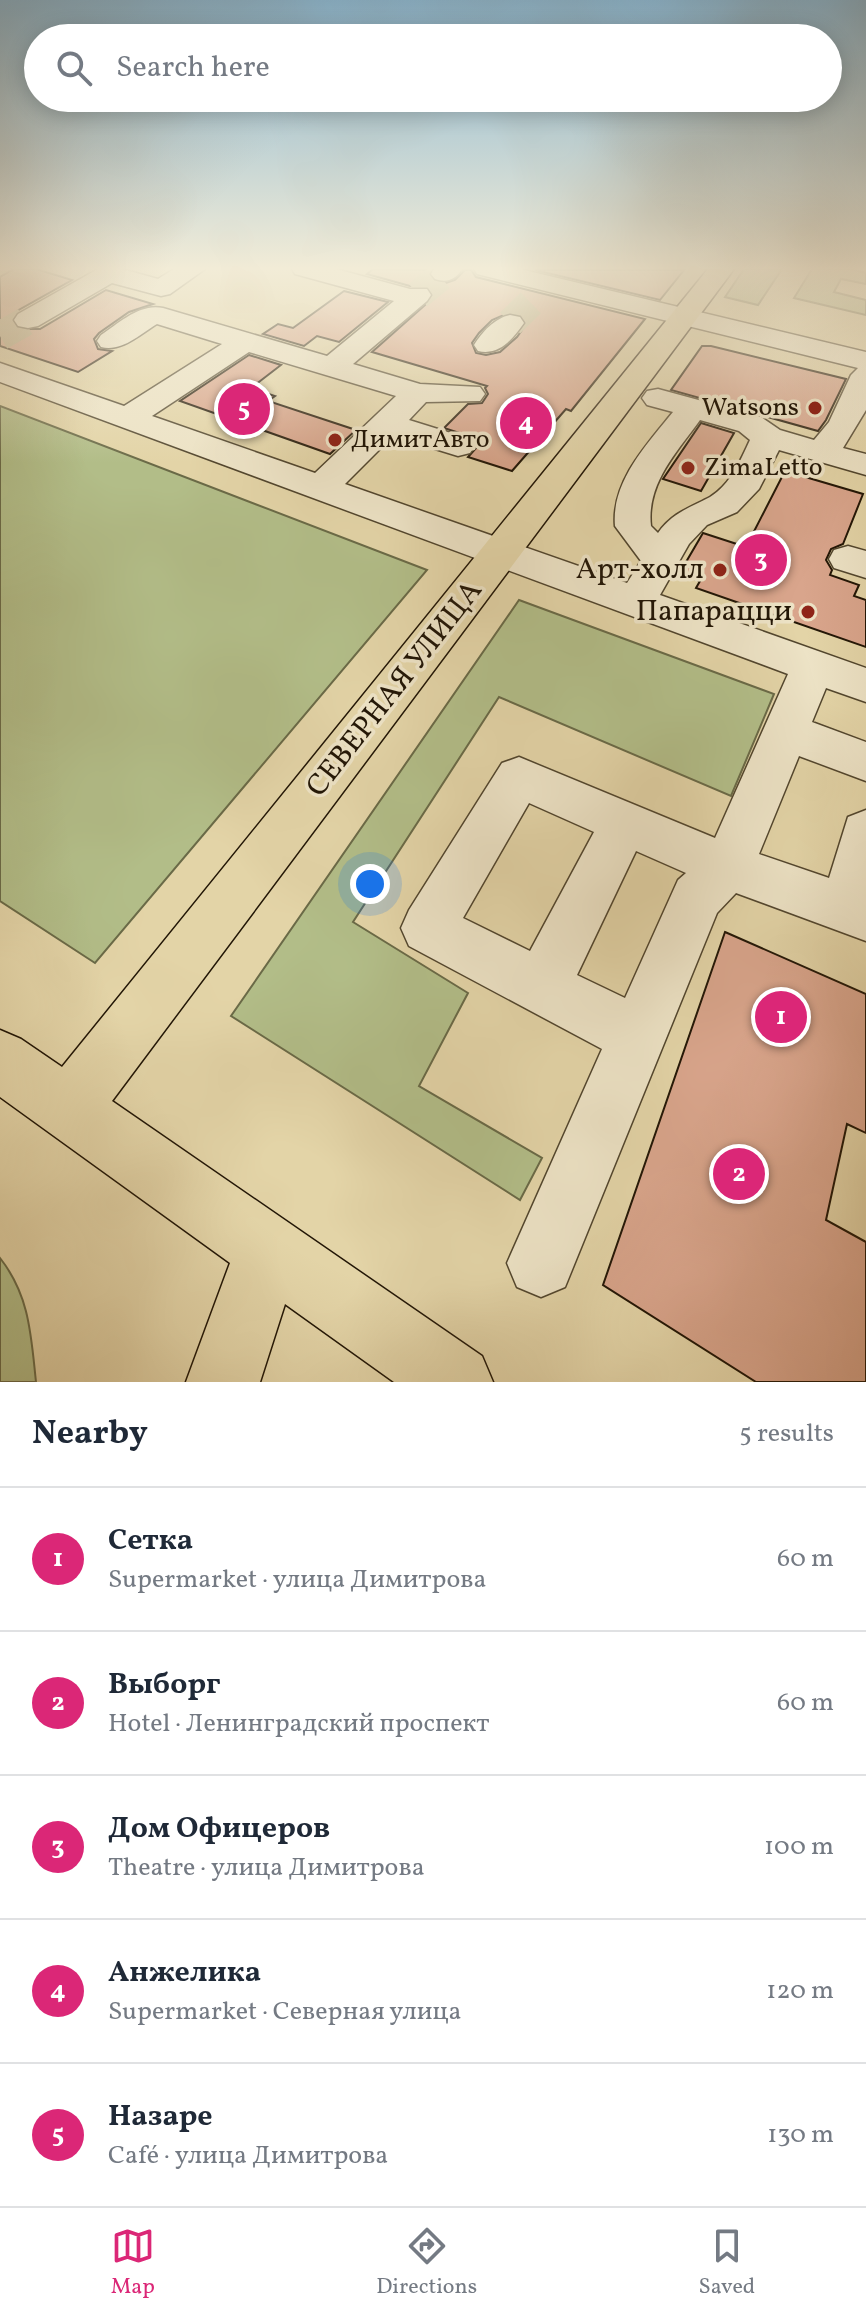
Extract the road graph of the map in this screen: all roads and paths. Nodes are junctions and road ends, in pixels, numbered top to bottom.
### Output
1 (120, 333) edge
2 (229, 333) edge
3 (372, 333) edge
4 (500, 333) tunnel mouth
5 (672, 333) edge
6 (753, 333) edge
7 (111, 341) dead end
8 (246, 341) junction
9 (488, 345) dead end
10 (866, 361) edge
11 (332, 367) junction
12 (0, 372) edge
13 (866, 375) edge
14 (418, 393) junction
15 (469, 394) dead end
16 (658, 398) dead end
17 (693, 408) junction
18 (127, 418) junction
19 (387, 423) junction
20 (855, 427) edge
21 (768, 437) junction
22 (458, 446) dead end
23 (822, 452) junction
24 (866, 465) edge
25 (320, 488) junction
26 (501, 553) junction
27 (661, 559) junction
28 (636, 602) junction
29 (813, 666) junction
30 (866, 685) edge
31 (785, 731) junction
32 (866, 762) edge
33 (624, 823) junction
34 (866, 832) edge
35 (728, 867) junction
36 (856, 912) edge
37 (542, 987) junction
38 (636, 1035) junction
39 (0, 1060) edge
40 (68, 1110) junction
41 (268, 1252) junction
42 (541, 1263) dead end
43 (223, 1382) edge
44 (456, 1382) edge

1 - 7 street
2 - 8 street
3 - 11 street
4 - 9 street
5 - 26 main road, СЕВЕРНАЯ УЛИЦА
6 - 10 street
8 - 11 street
8 - 18 street
11 - 14 street
12 - 18 street
13 - 20 street
14 - 15 street
14 - 19 street
16 - 17 street
17 - 21 street
17 - 27 street
18 - 25 street
19 - 22 street
19 - 25 street
20 - 23 street
21 - 23 street
21 - 27 street
23 - 24 street
25 - 26 street
26 - 28 street
26 - 40 main road, СЕВЕРНАЯ УЛИЦА
27 - 28 street
28 - 29 street
29 - 30 street
29 - 31 street
31 - 32 street
31 - 35 street
33 - 35 street
33 - 37 street
33 - 37 street
34 - 36 street
35 - 36 street
35 - 38 street
37 - 38 street
38 - 42 street
39 - 40 main road
40 - 41 main road
41 - 43 main road
41 - 44 main road

